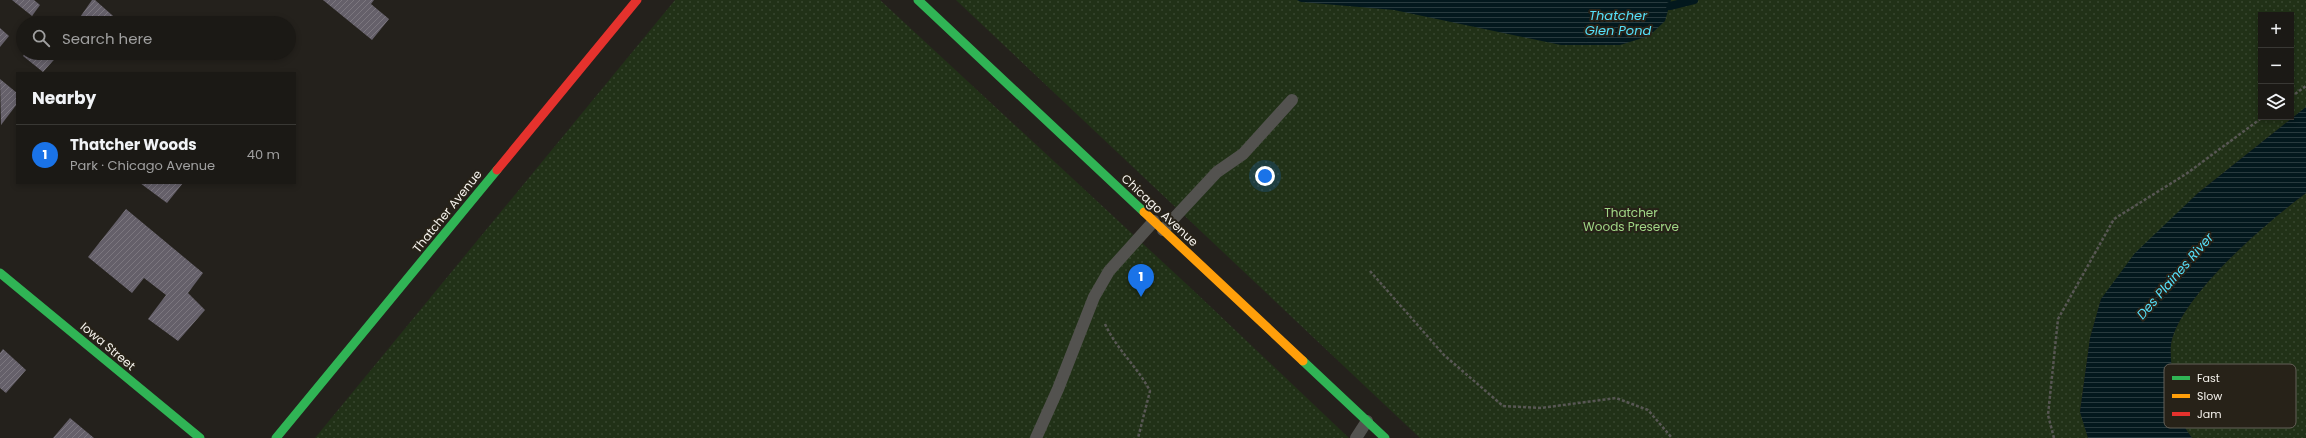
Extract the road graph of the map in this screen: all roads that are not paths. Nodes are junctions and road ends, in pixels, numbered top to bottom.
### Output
1 (637, 0) edge
2 (918, 0) edge
3 (1292, 100) dead end
4 (1154, 221) junction
5 (1163, 230) junction
6 (0, 273) edge
7 (1367, 421) junction
8 (200, 438) edge
9 (276, 438) edge
10 (1036, 438) edge
11 (1356, 438) edge
12 (1385, 438) edge

1 - 9 street, Thatcher Avenue
2 - 4 street, Chicago Avenue
3 - 5 lane
4 - 5 street, Chicago Avenue
4 - 10 lane
5 - 7 street, Chicago Avenue
6 - 8 street, Iowa Street
7 - 11 lane
7 - 12 street, Chicago Avenue

